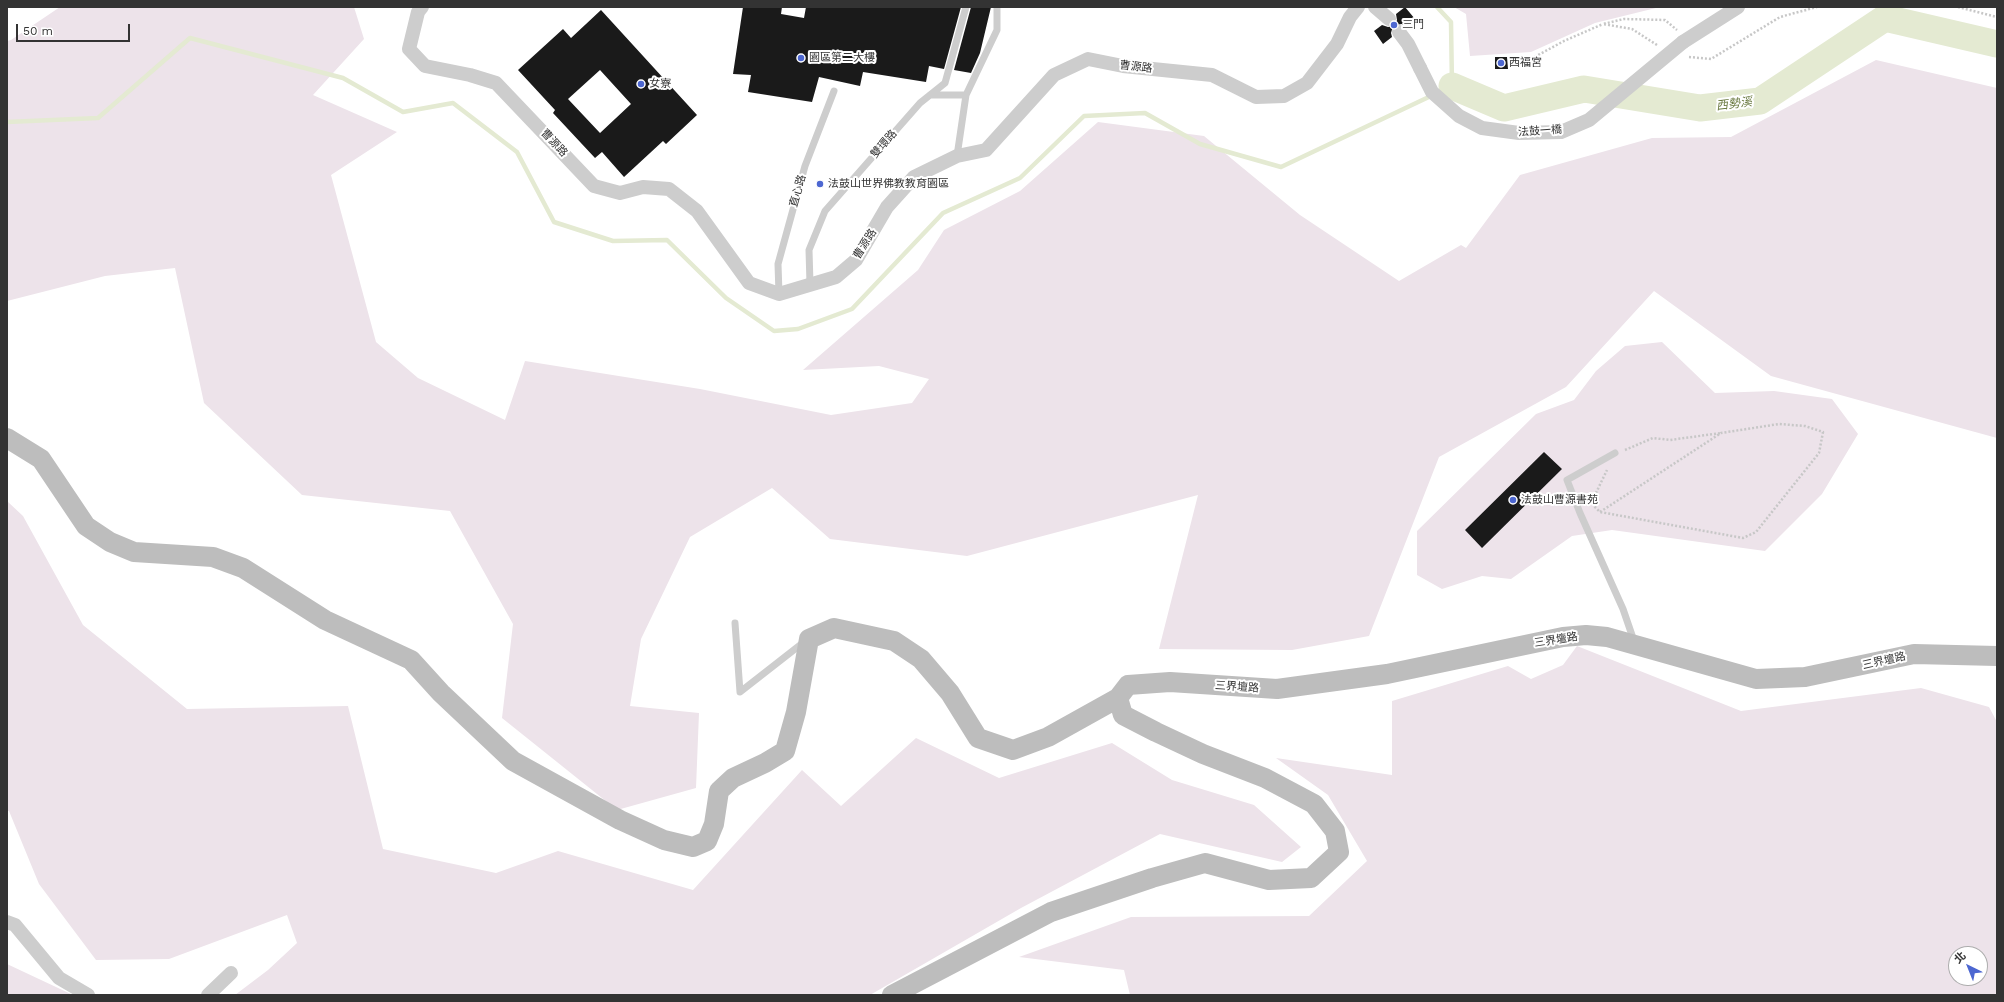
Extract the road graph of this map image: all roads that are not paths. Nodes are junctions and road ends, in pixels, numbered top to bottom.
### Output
1 (422, 7) edge
2 (966, 7) edge
3 (997, 7) edge
4 (1358, 7) edge
5 (1375, 7) edge
6 (1738, 7) edge
7 (1389, 19) dead end
8 (1399, 32) dead end
9 (834, 91) dead end
10 (930, 95) junction
11 (966, 95) junction
12 (957, 156) junction
13 (810, 284) junction
14 (779, 294) junction
15 (7, 438) edge
16 (1615, 453) road end
17 (735, 623) dead end
18 (809, 639) junction
19 (1635, 645) junction
20 (1997, 656) edge
21 (1118, 698) junction
22 (7, 922) edge
23 (231, 973) dead end
24 (88, 995) edge
25 (208, 995) edge
26 (892, 995) edge

1 - 14 street, 曹源路
2 - 10 lane, 雙環路
3 - 11 lane
4 - 12 street, 曹源路
5 - 7 street
6 - 8 street, 法鼓一橋, bridge
9 - 14 lane, 直心路
10 - 11 lane
10 - 13 lane, 雙環路
11 - 12 lane
12 - 13 street, 曹源路
13 - 14 street, 曹源路
15 - 18 street
16 - 19 lane
17 - 18 lane
18 - 21 street, 三界壇路
19 - 20 street, 三界壇路
19 - 21 street, 三界壇路
21 - 26 street
22 - 24 street
23 - 25 street

